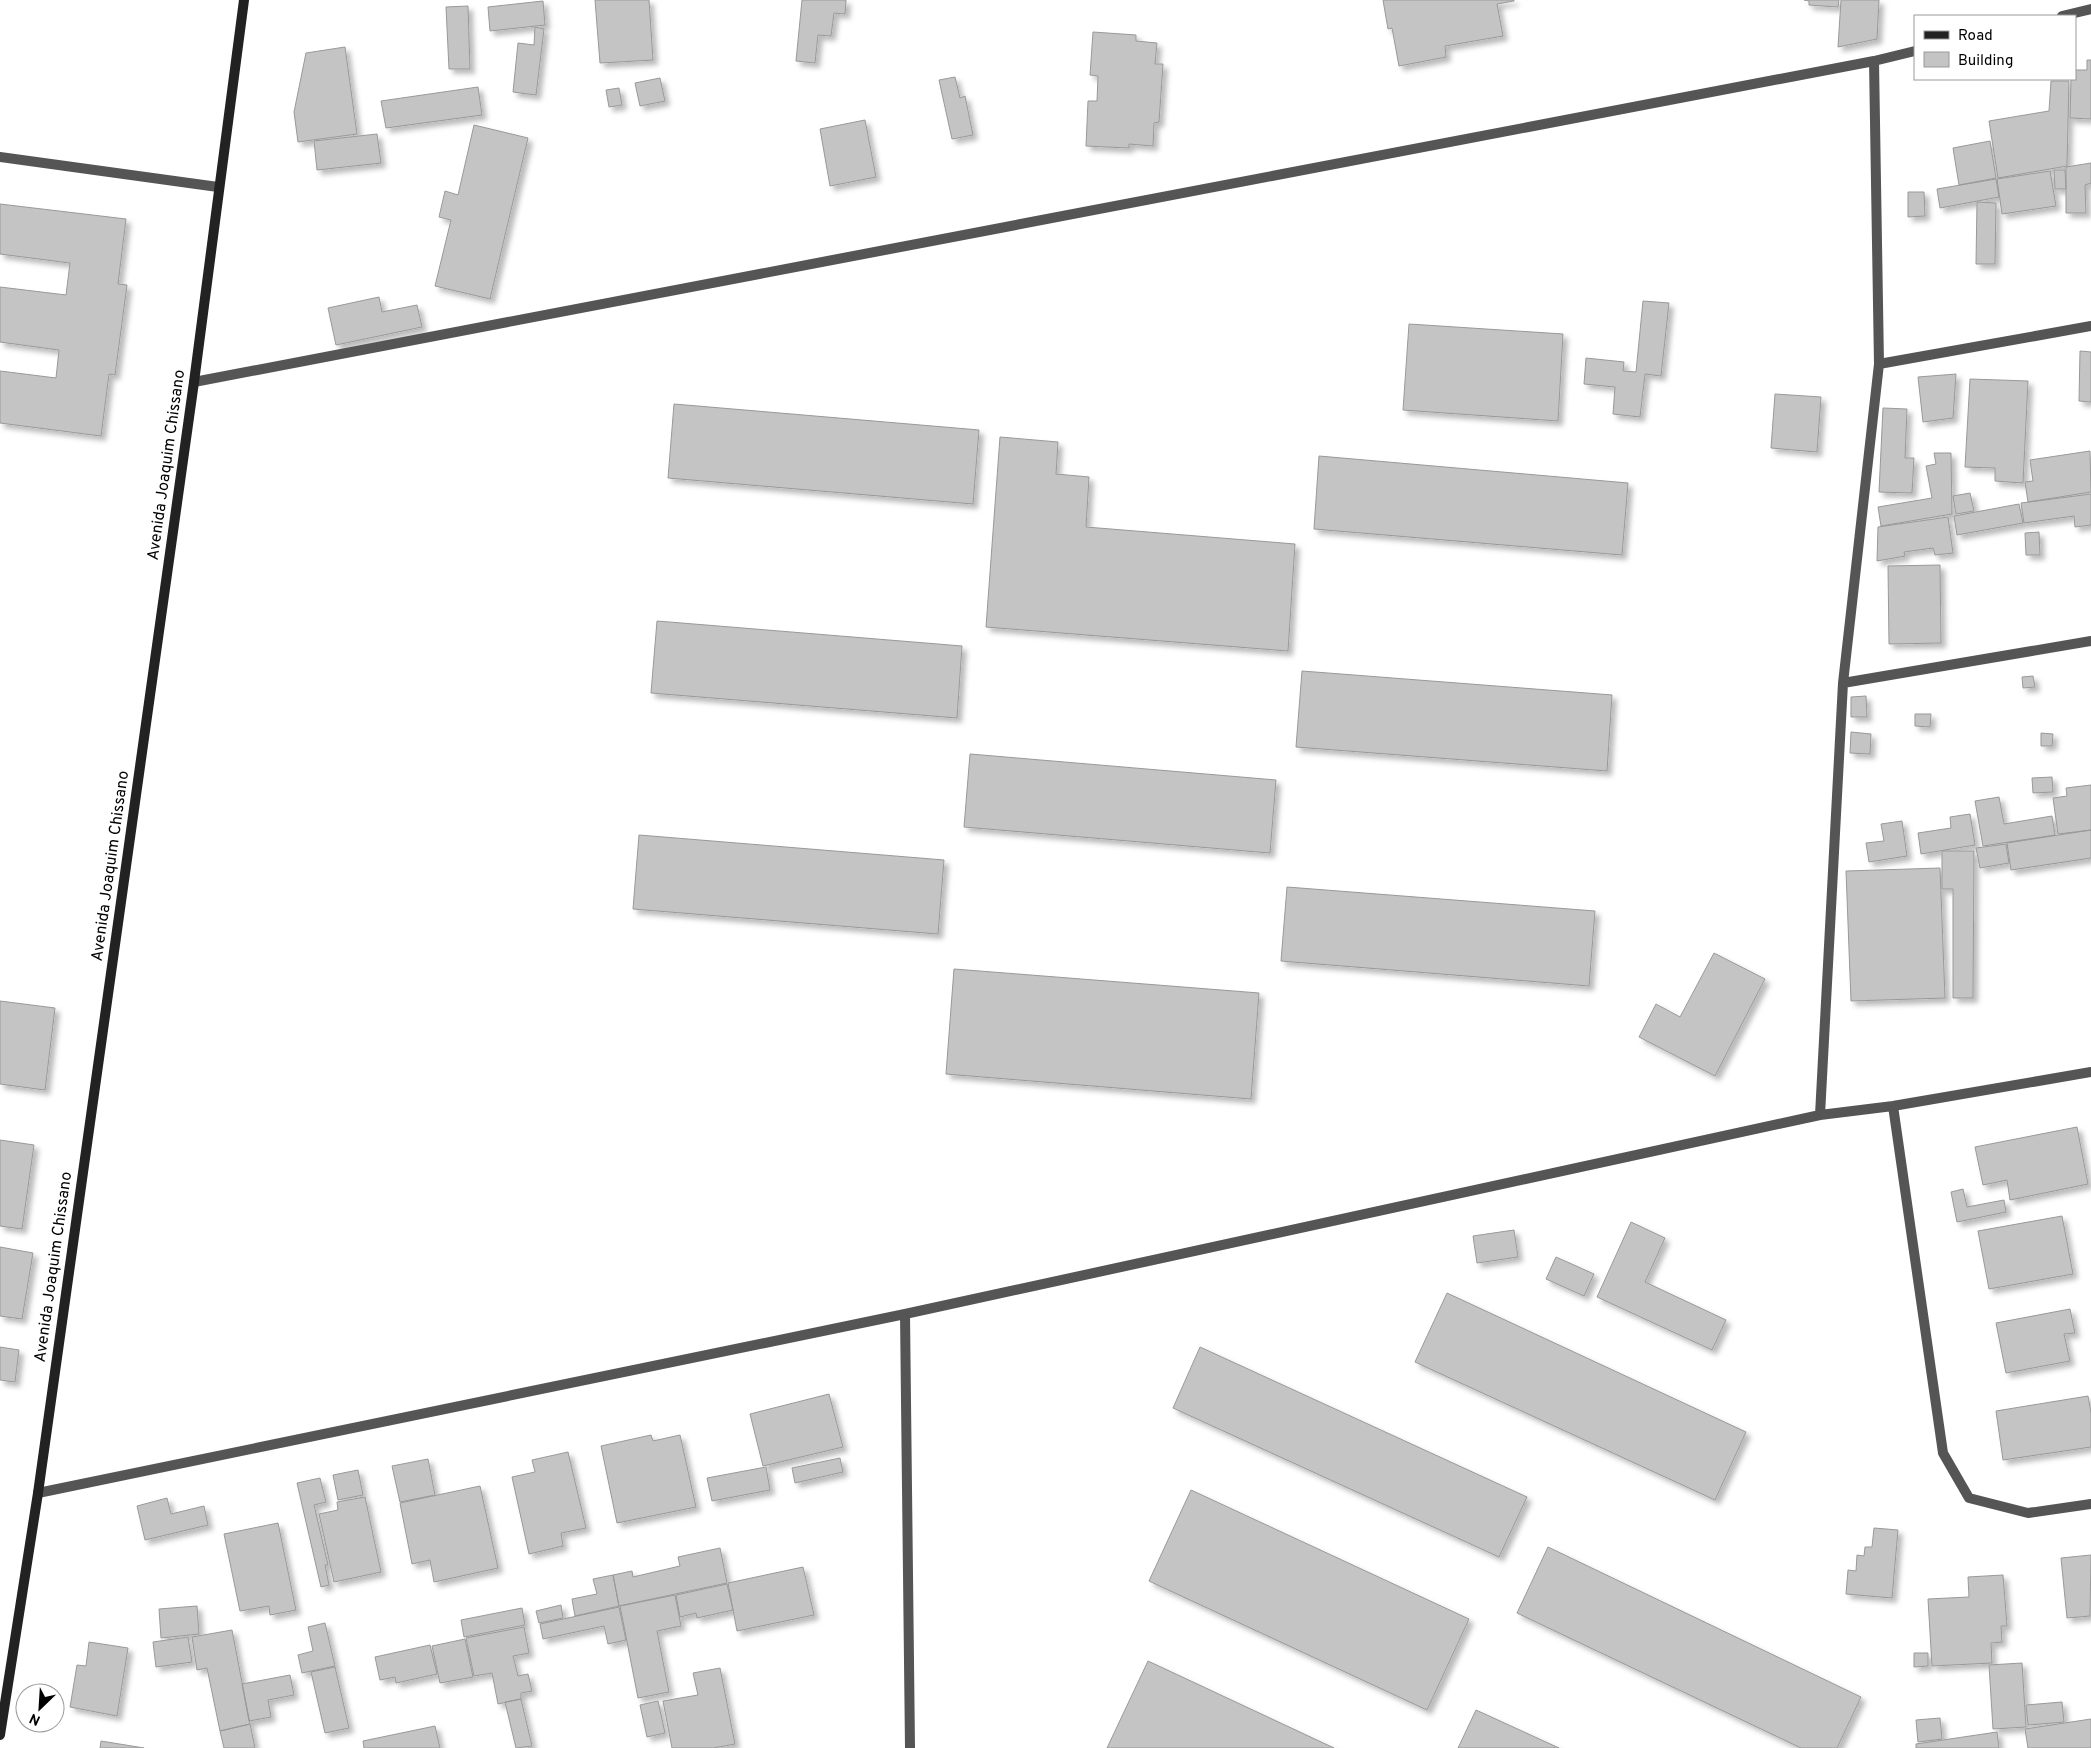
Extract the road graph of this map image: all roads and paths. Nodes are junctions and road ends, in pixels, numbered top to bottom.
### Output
1 (244, 0) edge
2 (2091, 9) edge
3 (2066, 15) edge
4 (1914, 51) edge
5 (1874, 61) junction
6 (0, 157) edge
7 (218, 186) junction
8 (2091, 326) edge
9 (1879, 364) junction
10 (194, 382) junction
11 (2091, 641) edge
12 (1843, 683) junction
13 (2091, 1072) edge
14 (1893, 1106) junction
15 (1820, 1115) junction
16 (905, 1314) junction
17 (38, 1494) junction
18 (2091, 1504) edge
19 (0, 1735) edge
20 (910, 1748) edge

1 - 7 street, Avenida Joaquim Chissano
2 - 3 street
4 - 5 street
5 - 9 street
5 - 10 street
6 - 7 street
7 - 10 street, Avenida Joaquim Chissano
8 - 9 street
9 - 12 street
10 - 17 street, Avenida Joaquim Chissano
11 - 12 street
12 - 15 street
13 - 14 street
14 - 15 street
14 - 18 street
15 - 16 street
16 - 17 street
16 - 20 street
17 - 19 street, Avenida Joaquim Chissano

